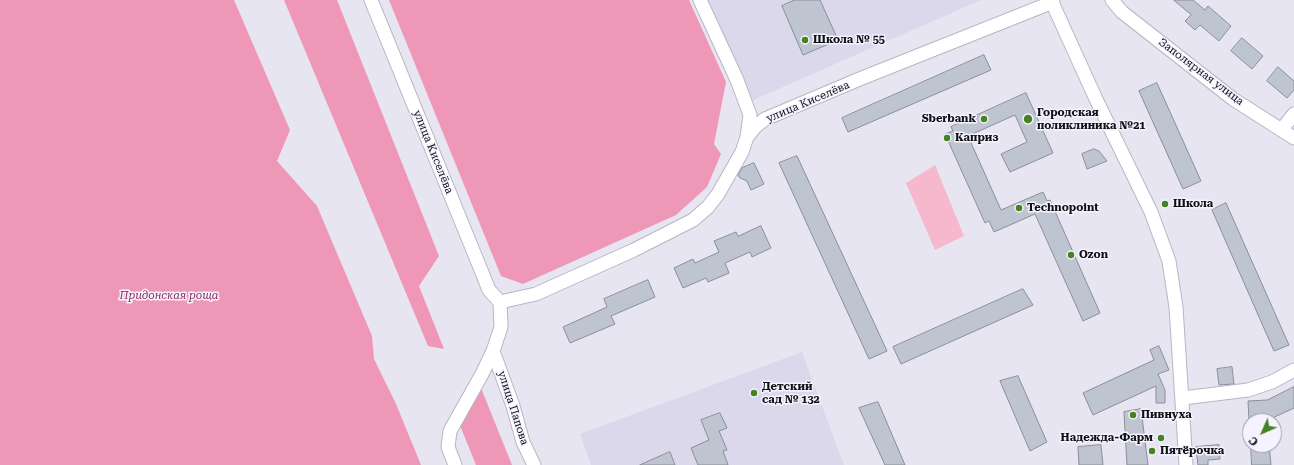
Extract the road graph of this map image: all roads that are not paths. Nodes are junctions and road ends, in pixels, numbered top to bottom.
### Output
1 (371, 0) edge
2 (700, 0) edge
3 (1112, 0) edge
4 (1052, 1) edge
5 (1294, 114) edge
6 (1282, 129) junction
7 (747, 137) junction
8 (1294, 138) edge
9 (500, 302) junction
10 (493, 351) junction
11 (1294, 370) edge
12 (1182, 398) junction
13 (455, 465) edge
14 (534, 465) edge
15 (1186, 465) edge

1 - 9 street, улица Киселёва
2 - 7 street
3 - 6 street, Заполярная улица
4 - 7 street, улица Киселёва
4 - 12 street
5 - 6 street
6 - 8 street, Заполярная улица
7 - 9 street, улица Киселёва
9 - 10 street
10 - 13 street
10 - 14 street, улица Папова
11 - 12 street
12 - 15 street

